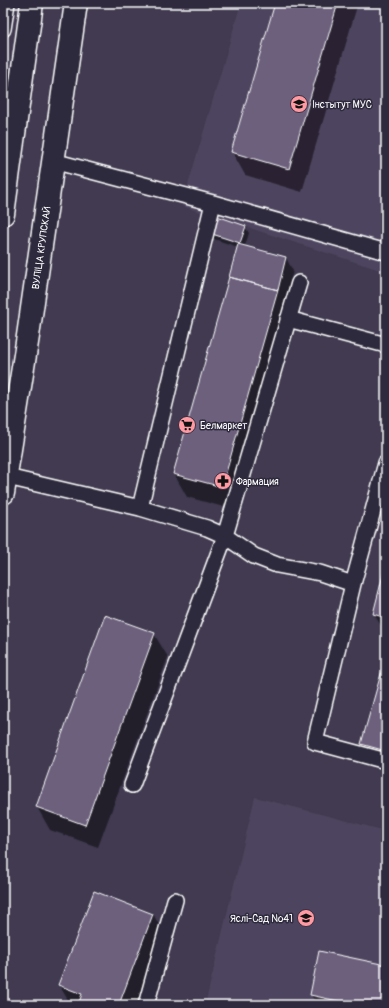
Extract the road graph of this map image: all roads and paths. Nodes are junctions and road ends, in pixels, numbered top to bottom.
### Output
1 (7, 3) edge
2 (32, 3) edge
3 (76, 3) edge
4 (3, 30) edge
5 (53, 161) junction
6 (4, 201) edge
7 (213, 203) junction
8 (386, 252) edge
9 (299, 283) dead end
10 (288, 319) junction
11 (386, 345) edge
12 (386, 463) edge
13 (4, 482) edge
14 (140, 508) junction
15 (225, 536) junction
16 (353, 584) junction
17 (386, 761) edge
18 (132, 785) dead end
19 (175, 900) dead end
20 (146, 1005) edge

1 - 4 lane
2 - 6 main road
3 - 5 main road, ВУЛІЦА КРУПСКАЙ
5 - 7 lane
5 - 13 main road, ВУЛІЦА КРУПСКАЙ
7 - 8 lane
7 - 14 lane
9 - 10 lane
10 - 11 lane
10 - 15 lane
12 - 16 lane
13 - 14 lane
14 - 15 lane
15 - 16 lane
15 - 18 lane
16 - 17 lane
19 - 20 lane

